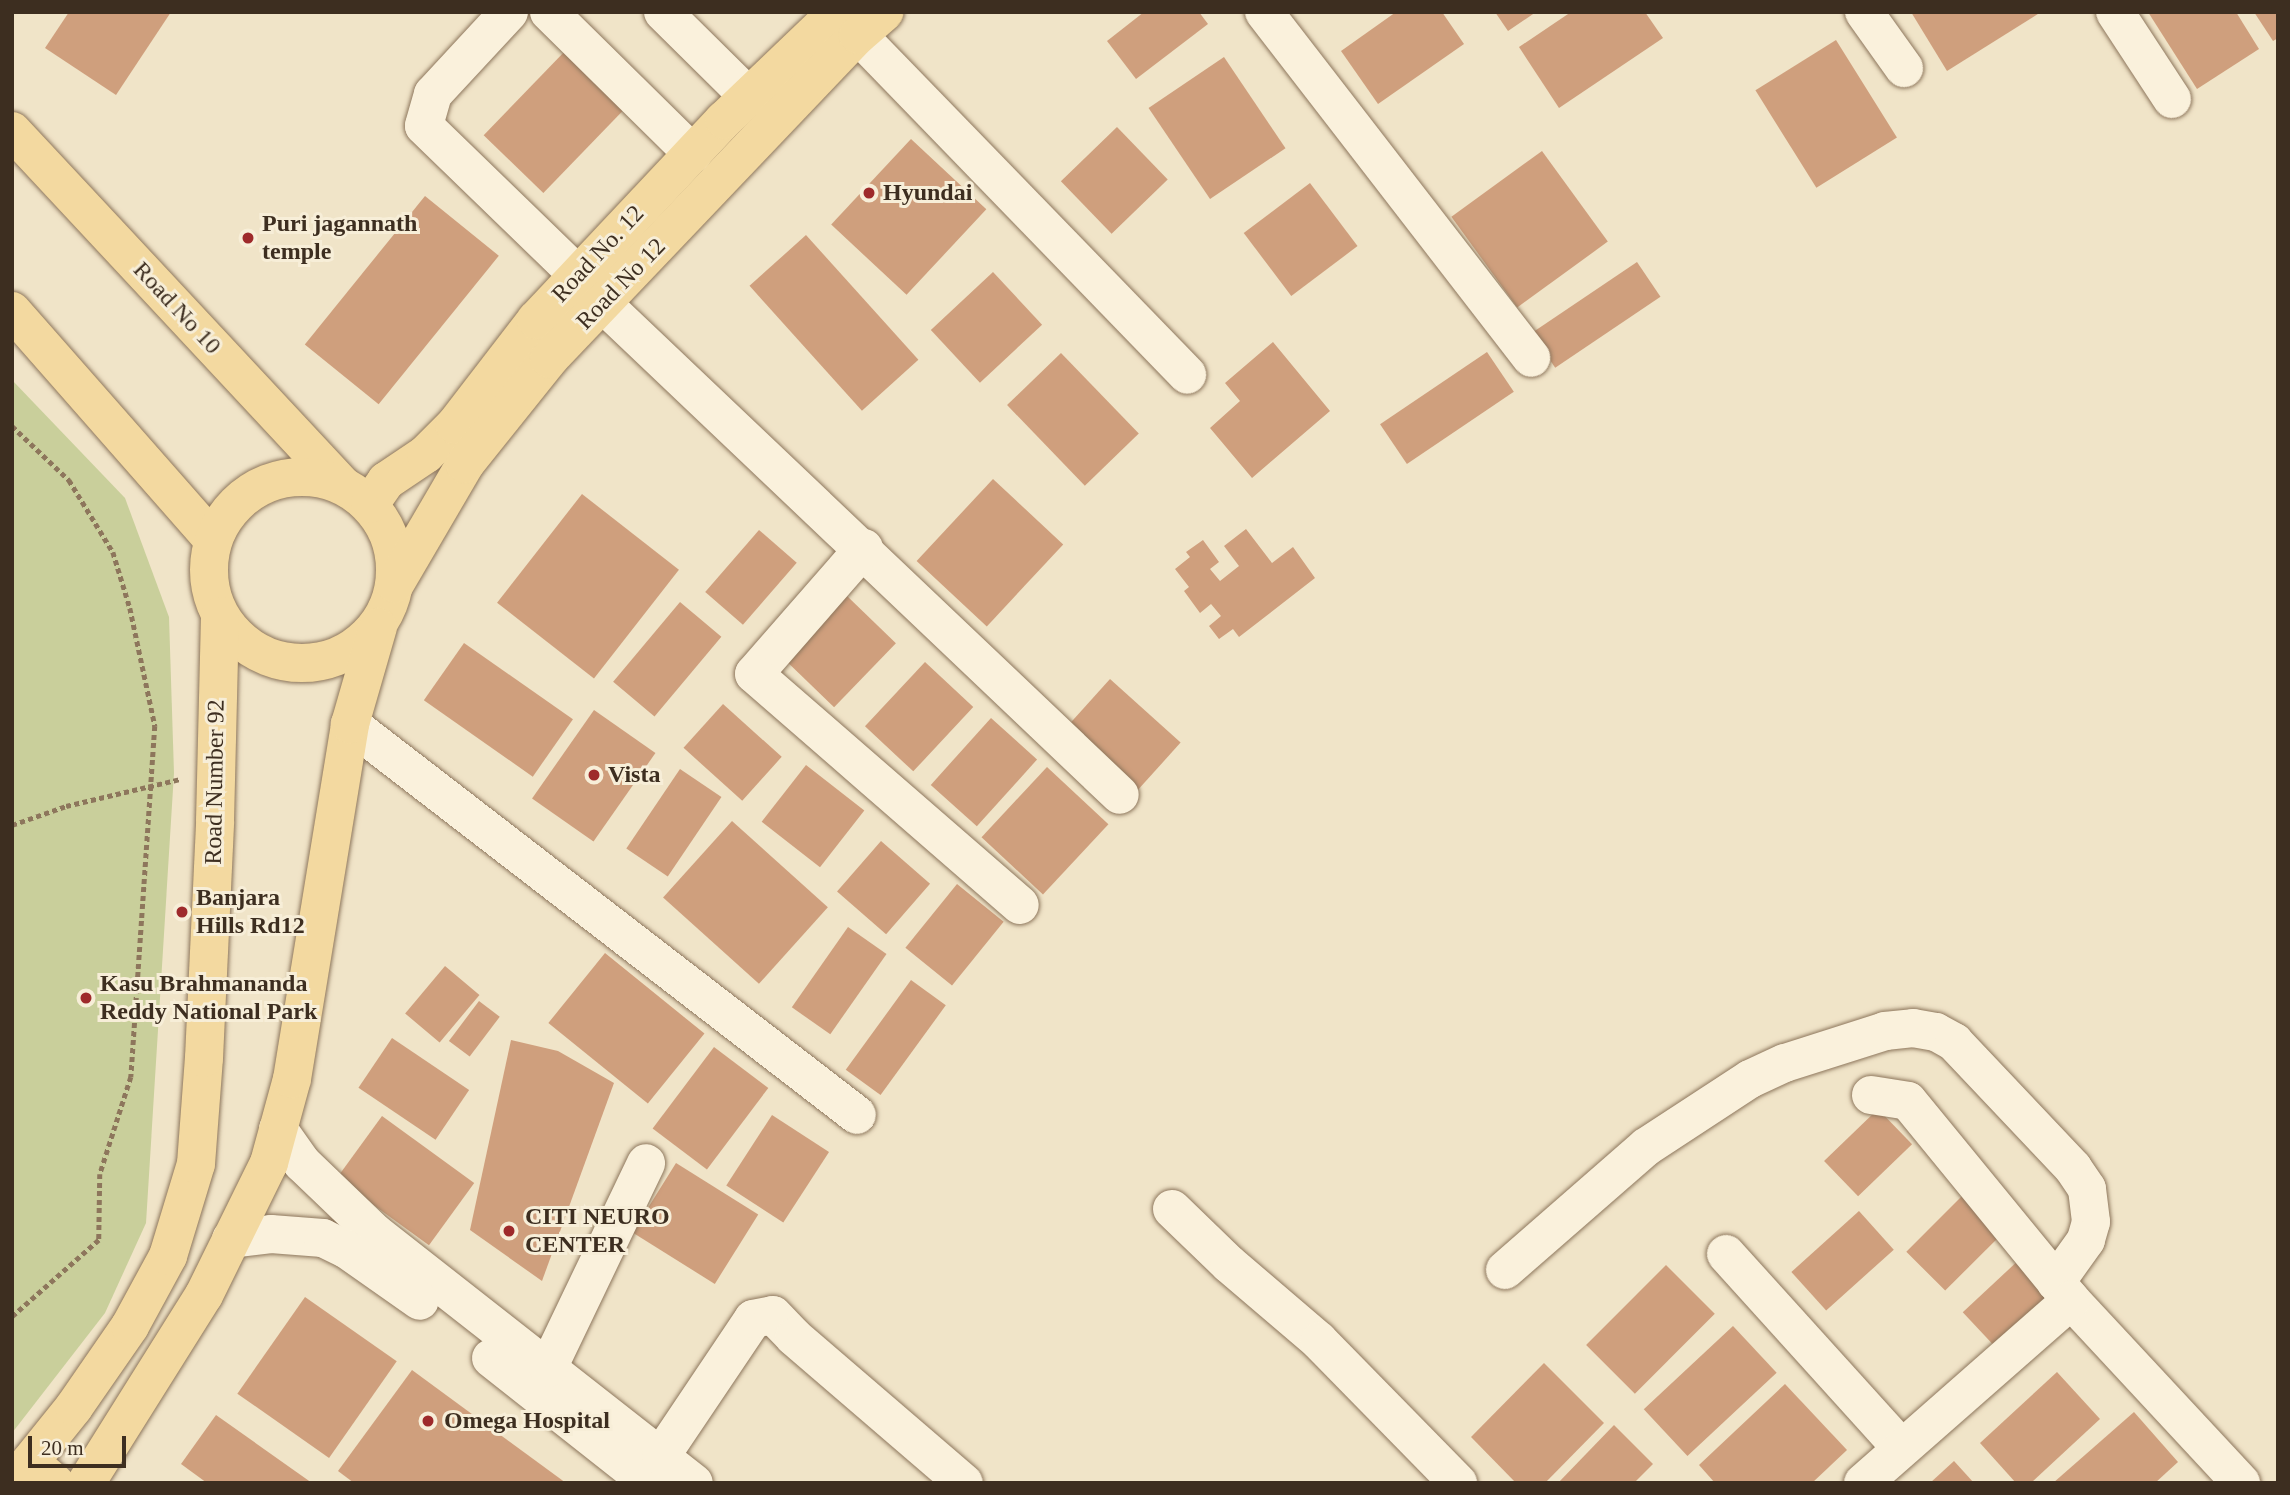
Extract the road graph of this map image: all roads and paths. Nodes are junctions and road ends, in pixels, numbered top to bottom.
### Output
1 (509, 12) edge
2 (549, 12) edge
3 (663, 12) edge
4 (1264, 12) edge
5 (1864, 12) edge
6 (2115, 12) edge
7 (860, 20) edge
8 (1904, 68) dead end
9 (749, 97) junction
10 (2172, 99) dead end
11 (12, 131) edge
12 (693, 154) junction
13 (590, 289) junction
14 (12, 311) edge
15 (1531, 358) dead end
16 (1187, 375) dead end
17 (12, 426) edge
18 (356, 495) junction
19 (213, 540) junction
20 (864, 548) junction
21 (395, 584) junction
22 (219, 616) junction
23 (377, 627) junction
24 (350, 724) junction
25 (214, 769) junction
26 (151, 787) junction
27 (1120, 795) dead end
28 (12, 825) edge
29 (1020, 905) dead end
30 (1871, 1095) dead end
31 (857, 1115) dead end
32 (278, 1129) junction
33 (646, 1163) dead end
34 (1172, 1209) dead end
35 (231, 1239) junction
36 (1726, 1254) dead end
37 (1505, 1270) dead end
38 (2064, 1291) junction
39 (12, 1317) edge
40 (548, 1368) junction
41 (1901, 1448) junction
42 (655, 1469) edge
43 (33, 1476) edge
44 (86, 1483) edge
45 (694, 1483) edge
46 (964, 1483) edge
47 (1458, 1483) edge
48 (1863, 1483) edge
49 (2241, 1483) edge

1 - 13 street
2 - 12 street
3 - 9 street
4 - 15 street
5 - 8 street
6 - 10 street
7 - 9 main road, Road No. 12
7 - 13 main road, Road No 12
7 - 16 street
9 - 12 main road, Road No. 12
11 - 18 main road, Road No 10
12 - 13 main road, Road No. 12
13 - 18 main road, Road No. 12
13 - 20 street
13 - 21 main road, Road No 12
14 - 19 main road
17 - 26 path
18 - 19 main road
18 - 21 main road
19 - 22 main road
20 - 27 street
20 - 29 street
21 - 23 main road
22 - 23 main road
22 - 25 main road, Road Number 92
23 - 24 main road
24 - 31 street
24 - 32 main road
25 - 26 path
25 - 43 main road, Road Number 92
26 - 28 path
26 - 39 path
30 - 38 street
32 - 35 main road
32 - 40 street
33 - 40 street
34 - 47 street
35 - 42 street
35 - 44 main road
36 - 41 street
37 - 38 street
38 - 41 street
38 - 49 street
40 - 42 street
41 - 48 street
42 - 45 street
42 - 46 street

